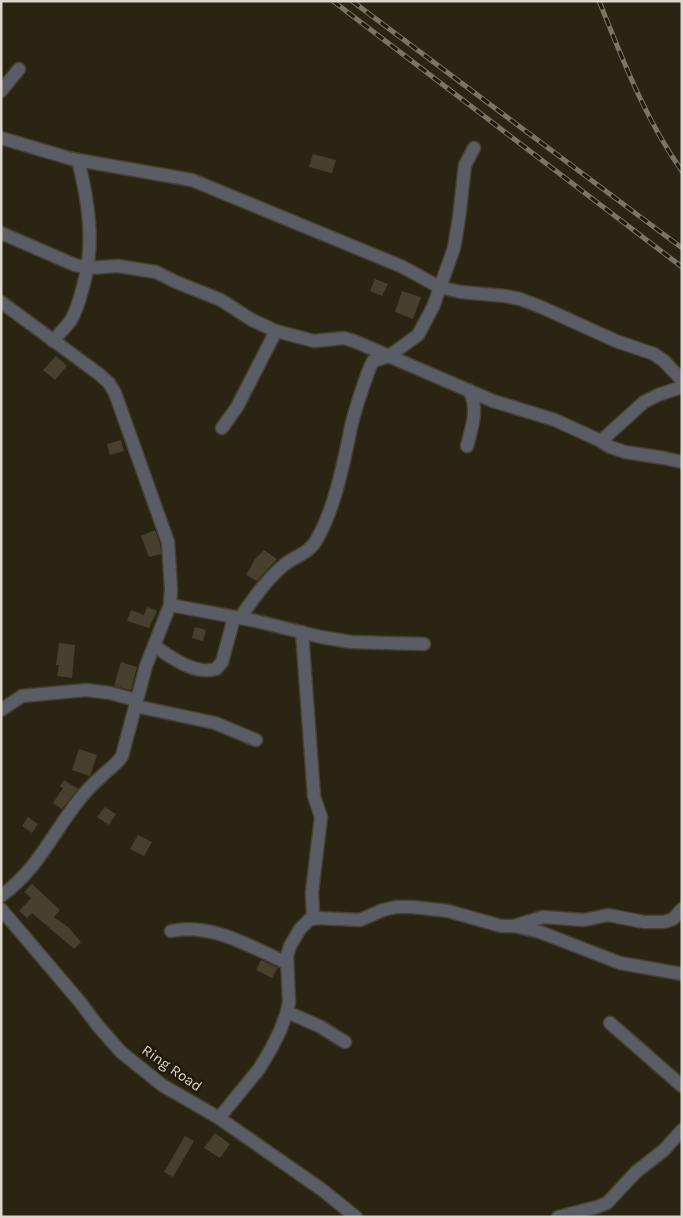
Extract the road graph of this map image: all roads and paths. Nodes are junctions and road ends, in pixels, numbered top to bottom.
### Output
1 (19, 69) dead end
2 (1, 91) edge
3 (1, 138) edge
4 (474, 148) dead end
5 (78, 160) junction
6 (1, 233) edge
7 (88, 268) junction
8 (439, 287) junction
9 (1, 302) edge
10 (276, 331) junction
11 (53, 341) junction
12 (389, 356) junction
13 (682, 380) edge
14 (682, 387) edge
15 (469, 390) junction
16 (222, 428) dead end
17 (601, 441) junction
18 (468, 446) dead end
19 (682, 462) edge
20 (170, 605) junction
21 (237, 618) junction
22 (302, 632) junction
23 (424, 644) dead end
24 (154, 646) junction
25 (136, 703) junction
26 (1, 710) edge
27 (256, 740) dead end
28 (1, 896) edge
29 (1, 909) edge
30 (682, 909) edge
31 (318, 918) junction
32 (514, 926) junction
33 (171, 931) dead end
34 (287, 962) junction
35 (682, 974) edge
36 (288, 1012) junction
37 (610, 1023) dead end
38 (345, 1042) dead end
39 (682, 1086) edge
40 (219, 1118) junction
41 (682, 1130) edge
42 (356, 1217) edge
43 (558, 1217) edge

1 - 2 street
3 - 5 street
4 - 8 street
5 - 7 street
5 - 8 street
6 - 7 street
7 - 10 street
7 - 11 street
8 - 12 street
8 - 13 street
9 - 11 street
10 - 12 street
10 - 16 street
11 - 20 street
12 - 15 street
12 - 21 street
14 - 17 street
15 - 17 street
15 - 18 street
17 - 19 street
20 - 21 street
20 - 24 street
21 - 22 street
21 - 24 street
22 - 23 street
22 - 31 street
24 - 25 street
25 - 26 street
25 - 27 street
25 - 28 street
29 - 40 street, Ring Road
30 - 32 street
31 - 32 street
31 - 34 street
32 - 35 street
33 - 34 street
34 - 36 street
36 - 38 street
36 - 40 street
37 - 39 street
40 - 42 street, Ring Road
41 - 43 street

